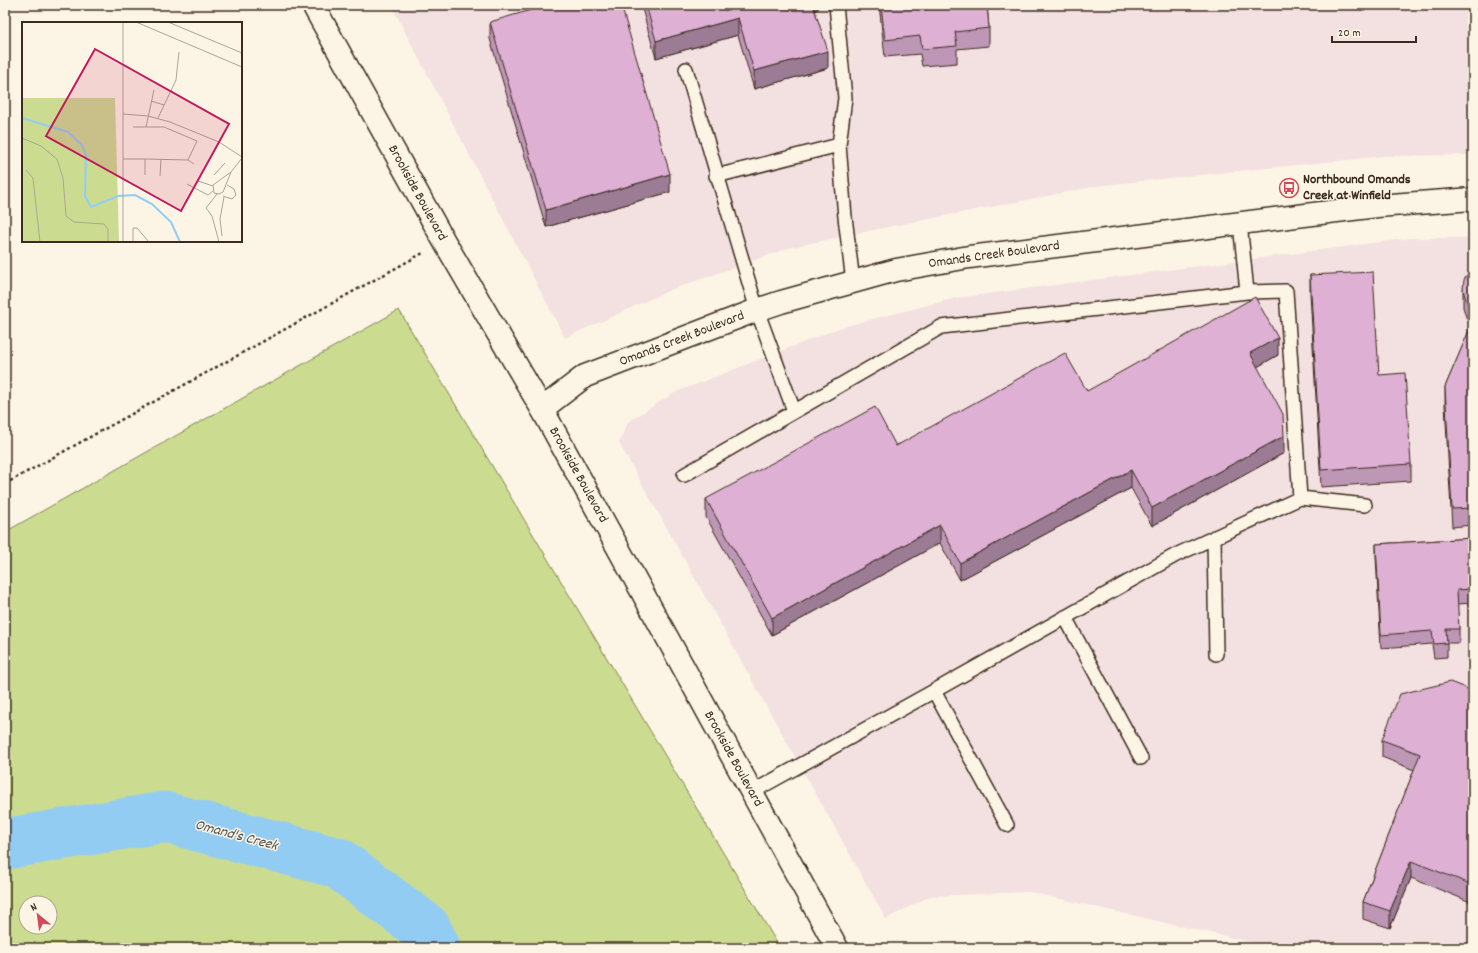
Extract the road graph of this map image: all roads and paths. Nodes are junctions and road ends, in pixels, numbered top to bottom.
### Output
1 (313, 5) edge
2 (836, 5) edge
3 (686, 69) dead end
4 (839, 145) junction
5 (716, 176) junction
6 (1473, 199) edge
7 (1240, 223) junction
8 (400, 266) dead end
9 (853, 282) junction
10 (1247, 292) junction
11 (757, 310) junction
12 (542, 409) junction
13 (794, 412) junction
14 (684, 475) dead end
15 (5, 484) edge
16 (1300, 498) junction
17 (1365, 505) dead end
18 (1214, 537) junction
19 (1065, 617) junction
20 (1216, 654) dead end
21 (934, 691) junction
22 (1141, 758) dead end
23 (752, 792) junction
24 (1007, 825) dead end
25 (837, 948) edge

1 - 12 street, Brookside Boulevard
2 - 4 lane
3 - 5 lane
4 - 5 lane
4 - 9 lane
5 - 11 lane
6 - 7 street, Omands Creek Boulevard
7 - 9 street, Omands Creek Boulevard
7 - 10 lane
8 - 15 path
9 - 11 street, Omands Creek Boulevard
10 - 13 lane
10 - 16 lane
11 - 12 street, Omands Creek Boulevard
11 - 13 lane
12 - 23 street, Brookside Boulevard
13 - 14 lane
16 - 17 lane
16 - 18 lane
18 - 19 lane
18 - 20 lane
19 - 21 lane
19 - 22 lane
21 - 23 lane
21 - 24 lane
23 - 25 street, Brookside Boulevard

